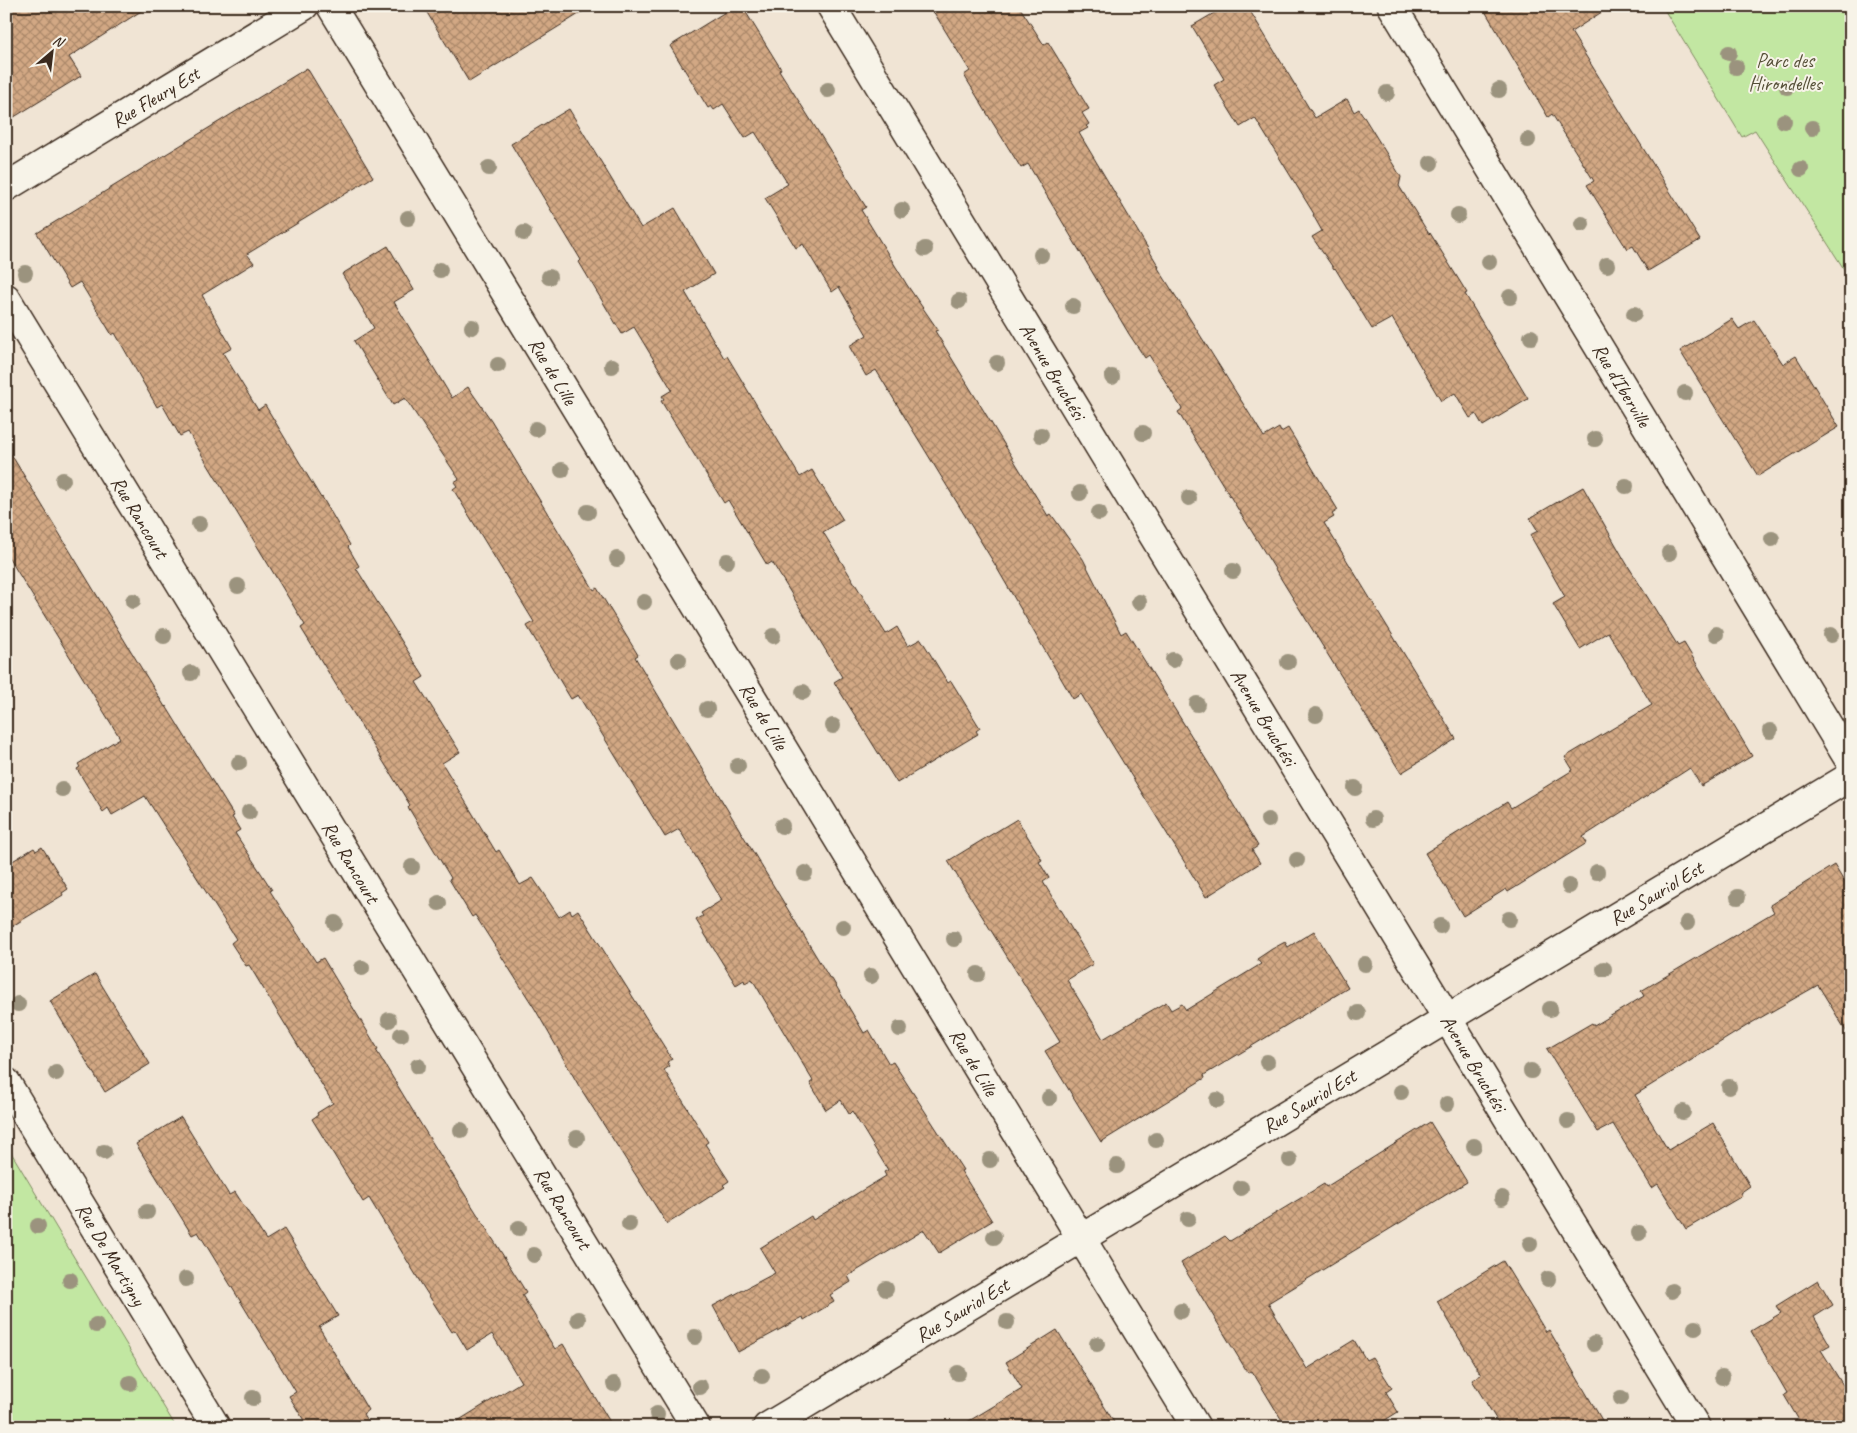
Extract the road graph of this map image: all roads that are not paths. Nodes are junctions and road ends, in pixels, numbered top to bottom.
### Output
1 (304, 6) edge
2 (331, 6) edge
3 (831, 6) edge
4 (1392, 6) edge
5 (6, 187) edge
6 (6, 298) edge
7 (1851, 763) edge
8 (1851, 776) edge
9 (1447, 1018) junction
10 (6, 1082) edge
11 (1082, 1237) junction
12 (216, 1427) edge
13 (696, 1427) edge
14 (767, 1427) edge
15 (1196, 1427) edge
16 (1696, 1427) edge

1 - 5 street, Rue Fleury Est
2 - 11 street, Rue de Lille
3 - 9 street, Avenue Bruchési
4 - 7 street, Rue d'Iberville
6 - 13 street, Rue Rancourt
8 - 9 street, Rue Sauriol Est
9 - 11 street, Rue Sauriol Est
9 - 16 street, Avenue Bruchési
10 - 12 street, Rue De Martigny
11 - 14 street, Rue Sauriol Est
11 - 15 street, Rue de Lille

